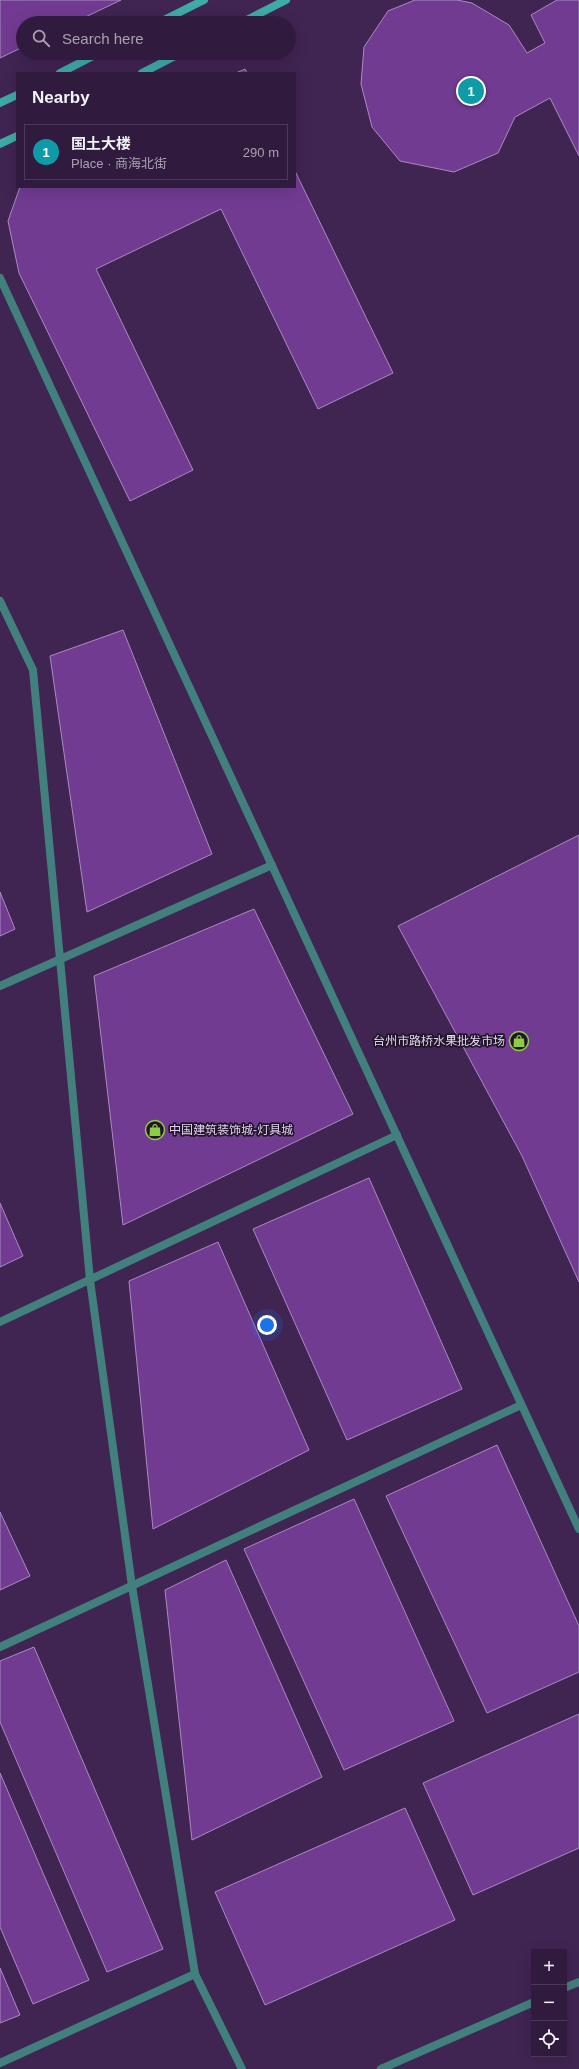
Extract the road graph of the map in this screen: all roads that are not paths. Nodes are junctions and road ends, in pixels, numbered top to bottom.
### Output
1 (204, 0) edge
2 (286, 0) edge
3 (172, 16) edge
4 (255, 16) edge
5 (85, 60) edge
6 (167, 60) edge
7 (62, 72) edge
8 (144, 72) edge
9 (16, 95) edge
10 (0, 103) edge
11 (16, 136) edge
12 (0, 144) edge
13 (0, 278) edge
14 (0, 601) edge
15 (272, 866) junction
16 (60, 959) junction
17 (0, 986) edge
18 (397, 1135) junction
19 (90, 1280) junction
20 (0, 1322) edge
21 (521, 1405) junction
22 (579, 1529) edge
23 (132, 1586) junction
24 (0, 1647) edge
25 (195, 1974) junction
26 (579, 1982) edge
27 (567, 1987) edge
28 (531, 2003) edge
29 (0, 2063) edge
30 (242, 2069) edge
31 (381, 2069) edge

1 - 3 main road
2 - 4 main road
5 - 7 main road
6 - 8 main road
9 - 10 main road
11 - 12 main road
13 - 15 street
14 - 16 street
15 - 16 street
15 - 18 street
16 - 17 street
16 - 19 street
18 - 19 street
18 - 21 street
19 - 20 street
19 - 23 street
21 - 22 street
21 - 23 street
23 - 24 street
23 - 25 street
25 - 29 street
25 - 30 street
26 - 27 street
28 - 31 street

